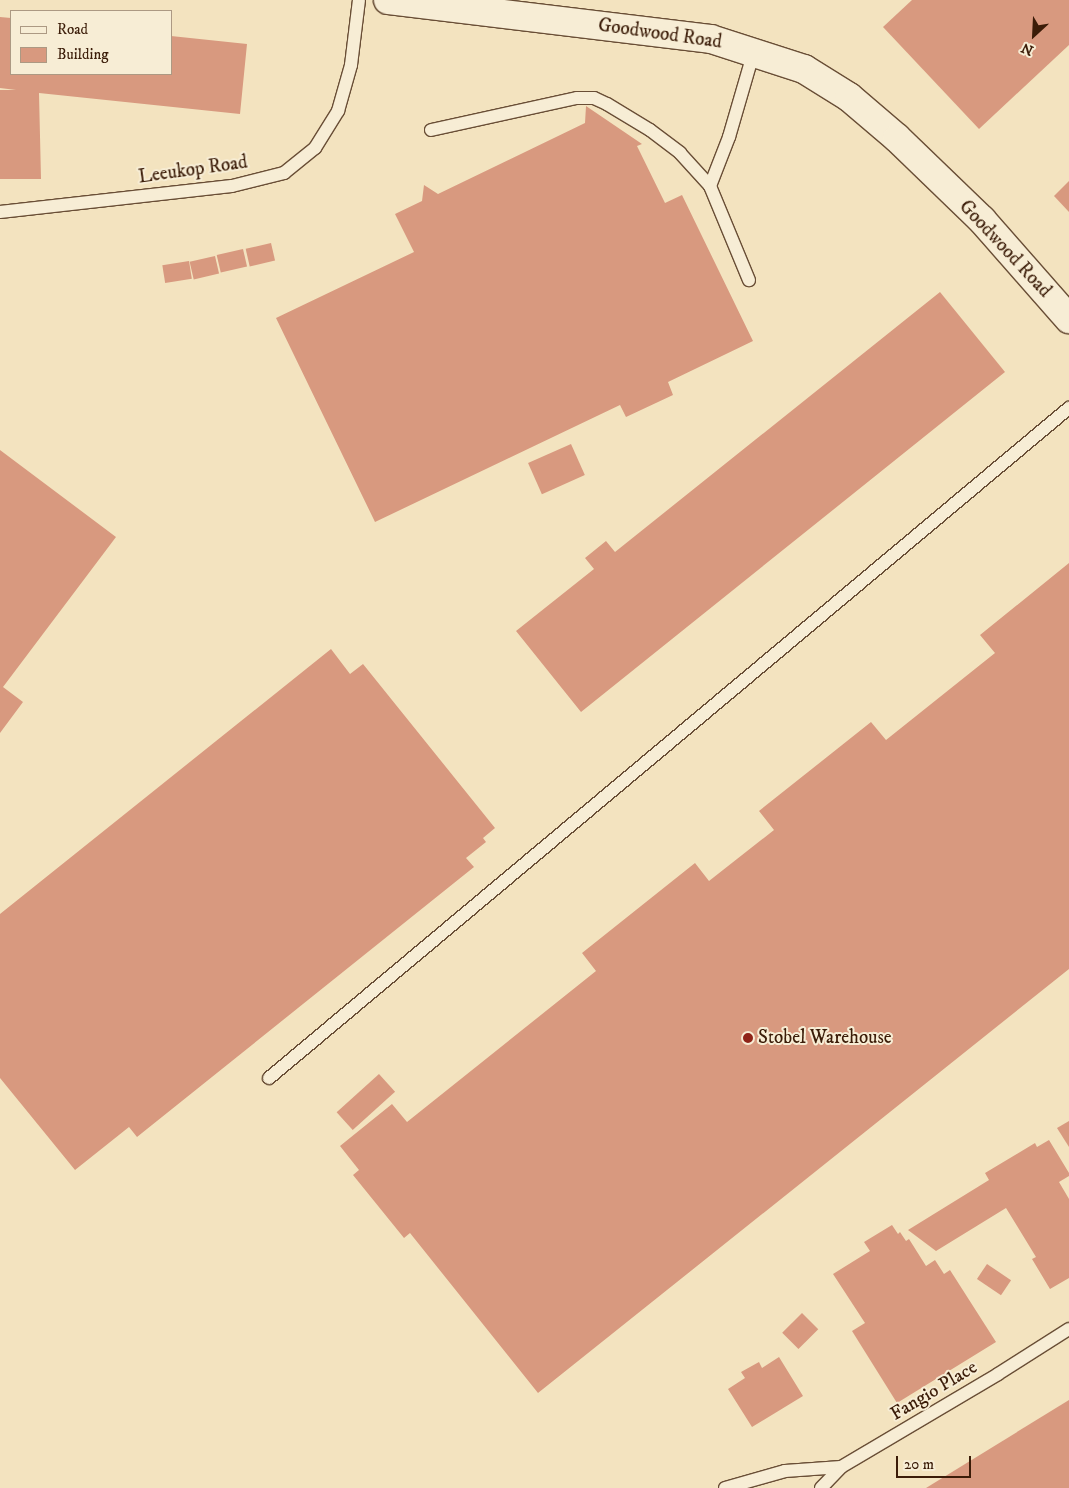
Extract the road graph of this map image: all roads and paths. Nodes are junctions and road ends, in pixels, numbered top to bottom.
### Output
1 (359, 0) edge
2 (388, 0) edge
3 (754, 51) junction
4 (431, 130) dead end
5 (710, 186) junction
6 (0, 212) edge
7 (749, 280) dead end
8 (1069, 319) edge
9 (1069, 408) edge
10 (269, 1078) dead end
11 (1069, 1329) edge
12 (841, 1467) junction
13 (725, 1488) edge
14 (821, 1488) edge

1 - 6 lane, Leeukop Road
2 - 3 street, Goodwood Road
3 - 5 lane
3 - 8 street, Goodwood Road
4 - 5 lane
5 - 7 lane
9 - 10 lane
11 - 12 lane, Fangio Place
12 - 13 lane
12 - 14 lane, Fangio Place

